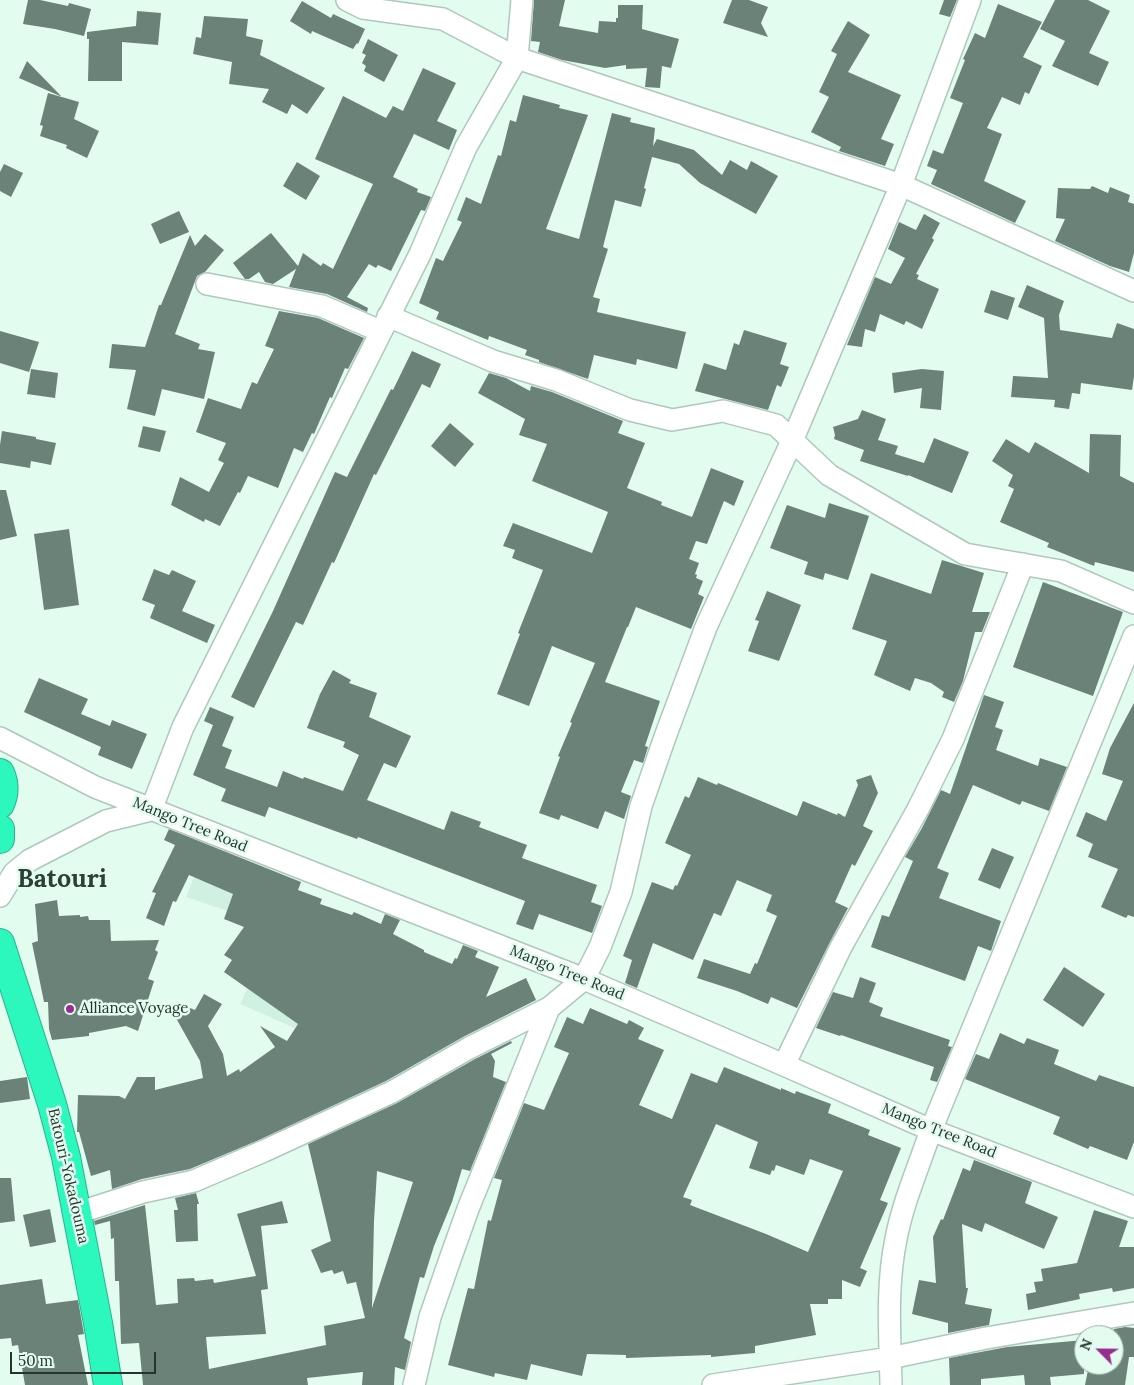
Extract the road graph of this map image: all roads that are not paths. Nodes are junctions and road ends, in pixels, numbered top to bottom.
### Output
1 (347, 0) edge
2 (522, 0) edge
3 (970, 0) edge
4 (517, 58) junction
5 (901, 185) junction
6 (207, 284) dead end
7 (1134, 291) edge
8 (384, 324) junction
9 (792, 441) junction
10 (1023, 564) junction
11 (1134, 603) edge
12 (1134, 636) edge
13 (0, 738) edge
14 (0, 773) edge
15 (0, 804) edge
16 (151, 810) junction
17 (0, 829) edge
18 (0, 839) edge
19 (0, 896) edge
20 (0, 943) edge
21 (584, 980) junction
22 (549, 1008) junction
23 (784, 1065) junction
24 (931, 1130) junction
25 (1134, 1207) edge
26 (77, 1214) junction
27 (1134, 1313) edge
28 (890, 1358) junction
29 (108, 1385) edge
30 (414, 1385) edge
31 (713, 1385) edge
32 (891, 1385) edge

1 - 4 street
2 - 4 street
3 - 5 street
4 - 5 street
4 - 8 street
5 - 7 street
5 - 9 street
6 - 8 street
8 - 9 street
8 - 16 street
9 - 10 street
9 - 21 street
10 - 11 street
10 - 23 street
12 - 24 street
13 - 16 street, Mango Tree Road
14 - 15 highway
16 - 19 street
16 - 21 street, Mango Tree Road
17 - 18 highway
20 - 26 highway, Batouri-Yokadouma
21 - 22 street
21 - 23 street, Mango Tree Road
22 - 26 street
22 - 30 street
23 - 24 street, Mango Tree Road
24 - 25 street, Mango Tree Road
24 - 28 street
26 - 29 highway, Batouri-Yokadouma
27 - 28 street
28 - 31 street
28 - 32 street

